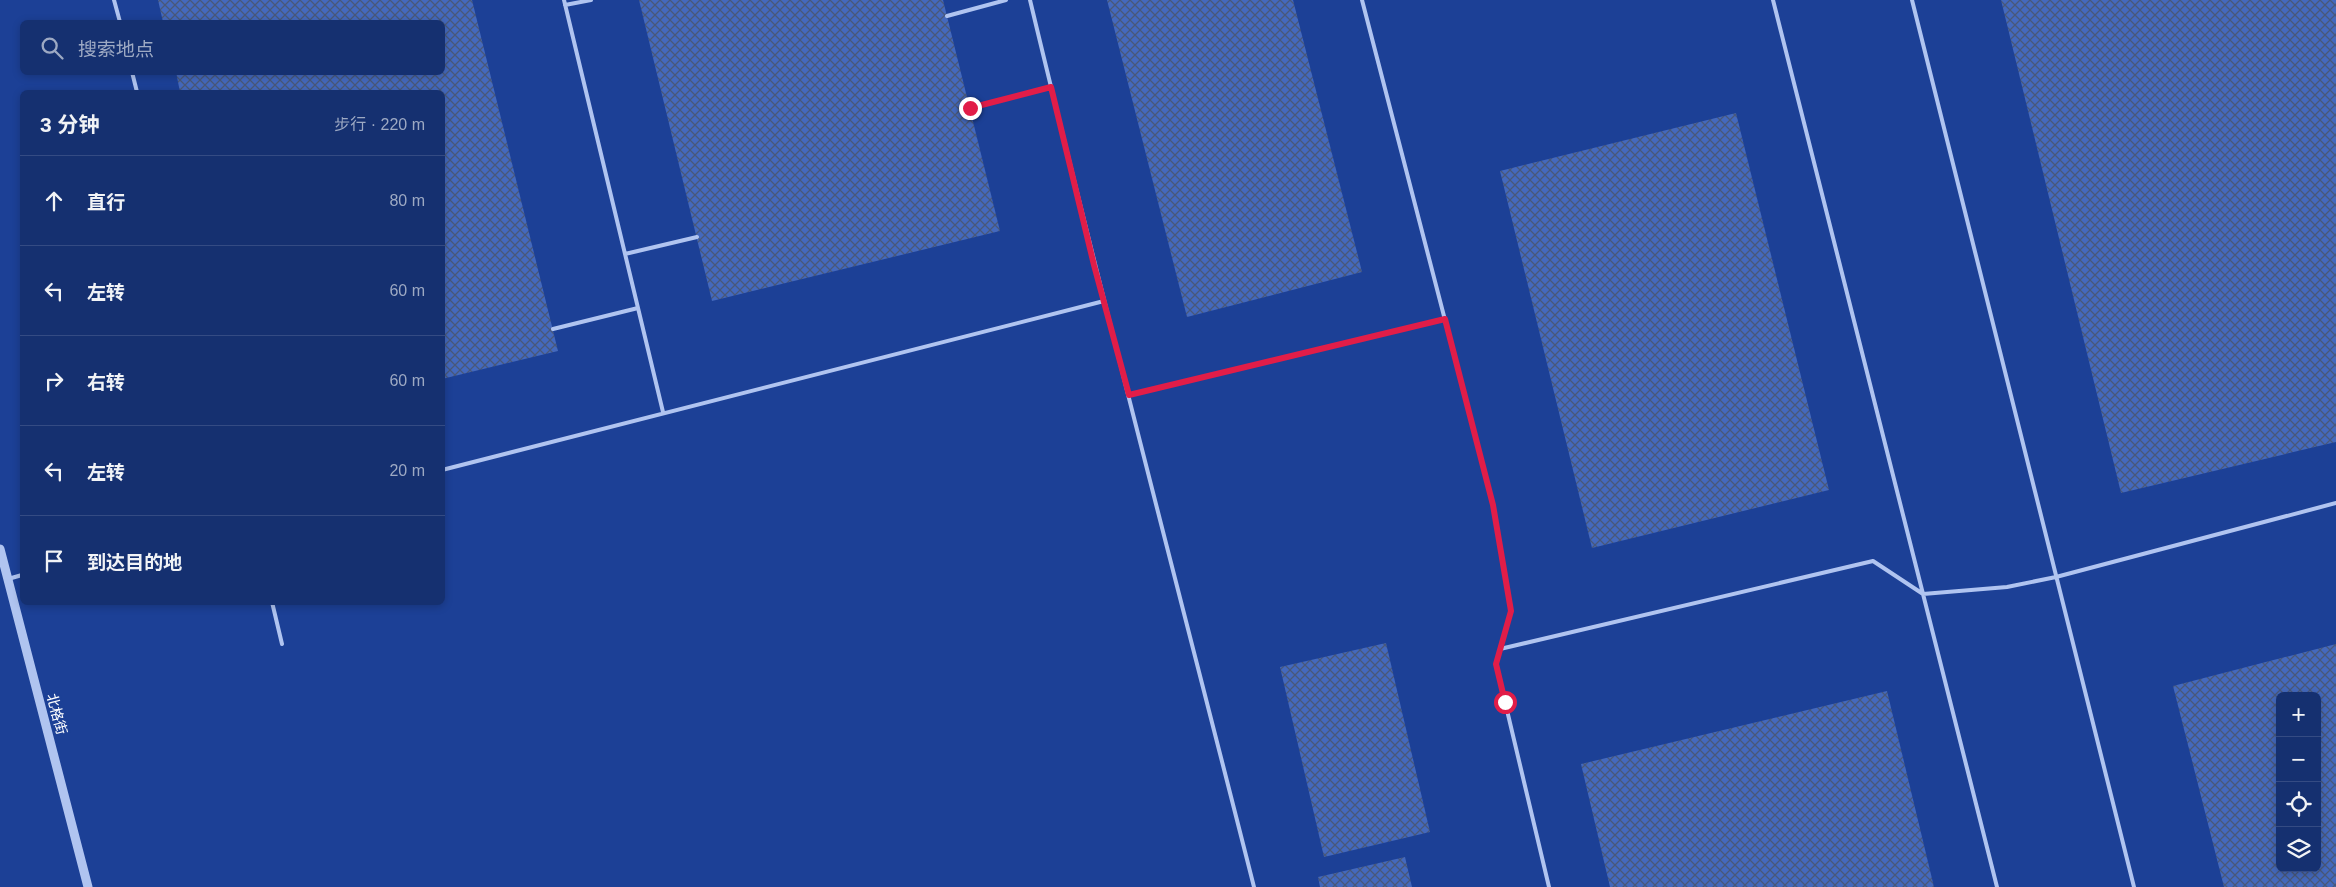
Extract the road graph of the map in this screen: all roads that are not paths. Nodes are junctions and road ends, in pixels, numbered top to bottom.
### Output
1 (114, 0) edge
2 (564, 0) edge
3 (591, 0) edge
4 (1006, 0) edge
5 (1030, 0) edge
6 (1362, 0) edge
7 (1774, 0) edge
8 (1912, 0) edge
9 (565, 5) junction
10 (947, 16) dead end
11 (119, 20) edge
12 (133, 75) edge
13 (1051, 87) junction
14 (136, 90) edge
15 (970, 108) dead end
16 (697, 237) dead end
17 (625, 254) junction
18 (1104, 301) junction
19 (638, 308) junction
20 (1445, 319) junction
21 (553, 329) dead end
22 (1129, 395) junction
23 (663, 412) junction
24 (445, 469) edge
25 (2336, 503) edge
26 (0, 549) edge
27 (20, 576) edge
28 (2056, 577) junction
29 (8, 579) junction
30 (1923, 594) junction
31 (273, 605) edge
32 (282, 644) dead end
33 (1500, 649) junction
34 (88, 887) edge
35 (1254, 887) edge
36 (1548, 887) edge
37 (1997, 887) edge
38 (2134, 887) edge

1 - 11 lane
2 - 9 lane
3 - 9 lane
4 - 10 lane
5 - 13 lane
6 - 20 lane
7 - 30 lane
8 - 28 lane
9 - 17 lane
12 - 14 lane
13 - 15 lane
13 - 18 lane
16 - 17 lane
17 - 19 lane
18 - 22 lane
18 - 23 lane
19 - 21 lane
19 - 23 lane
20 - 22 lane
20 - 33 lane
22 - 35 lane
23 - 24 lane
25 - 28 lane
26 - 29 street, 北格街
27 - 29 lane
28 - 30 lane
28 - 38 lane
29 - 34 street, 北格街
30 - 33 lane
30 - 37 lane
31 - 32 lane
33 - 36 lane

